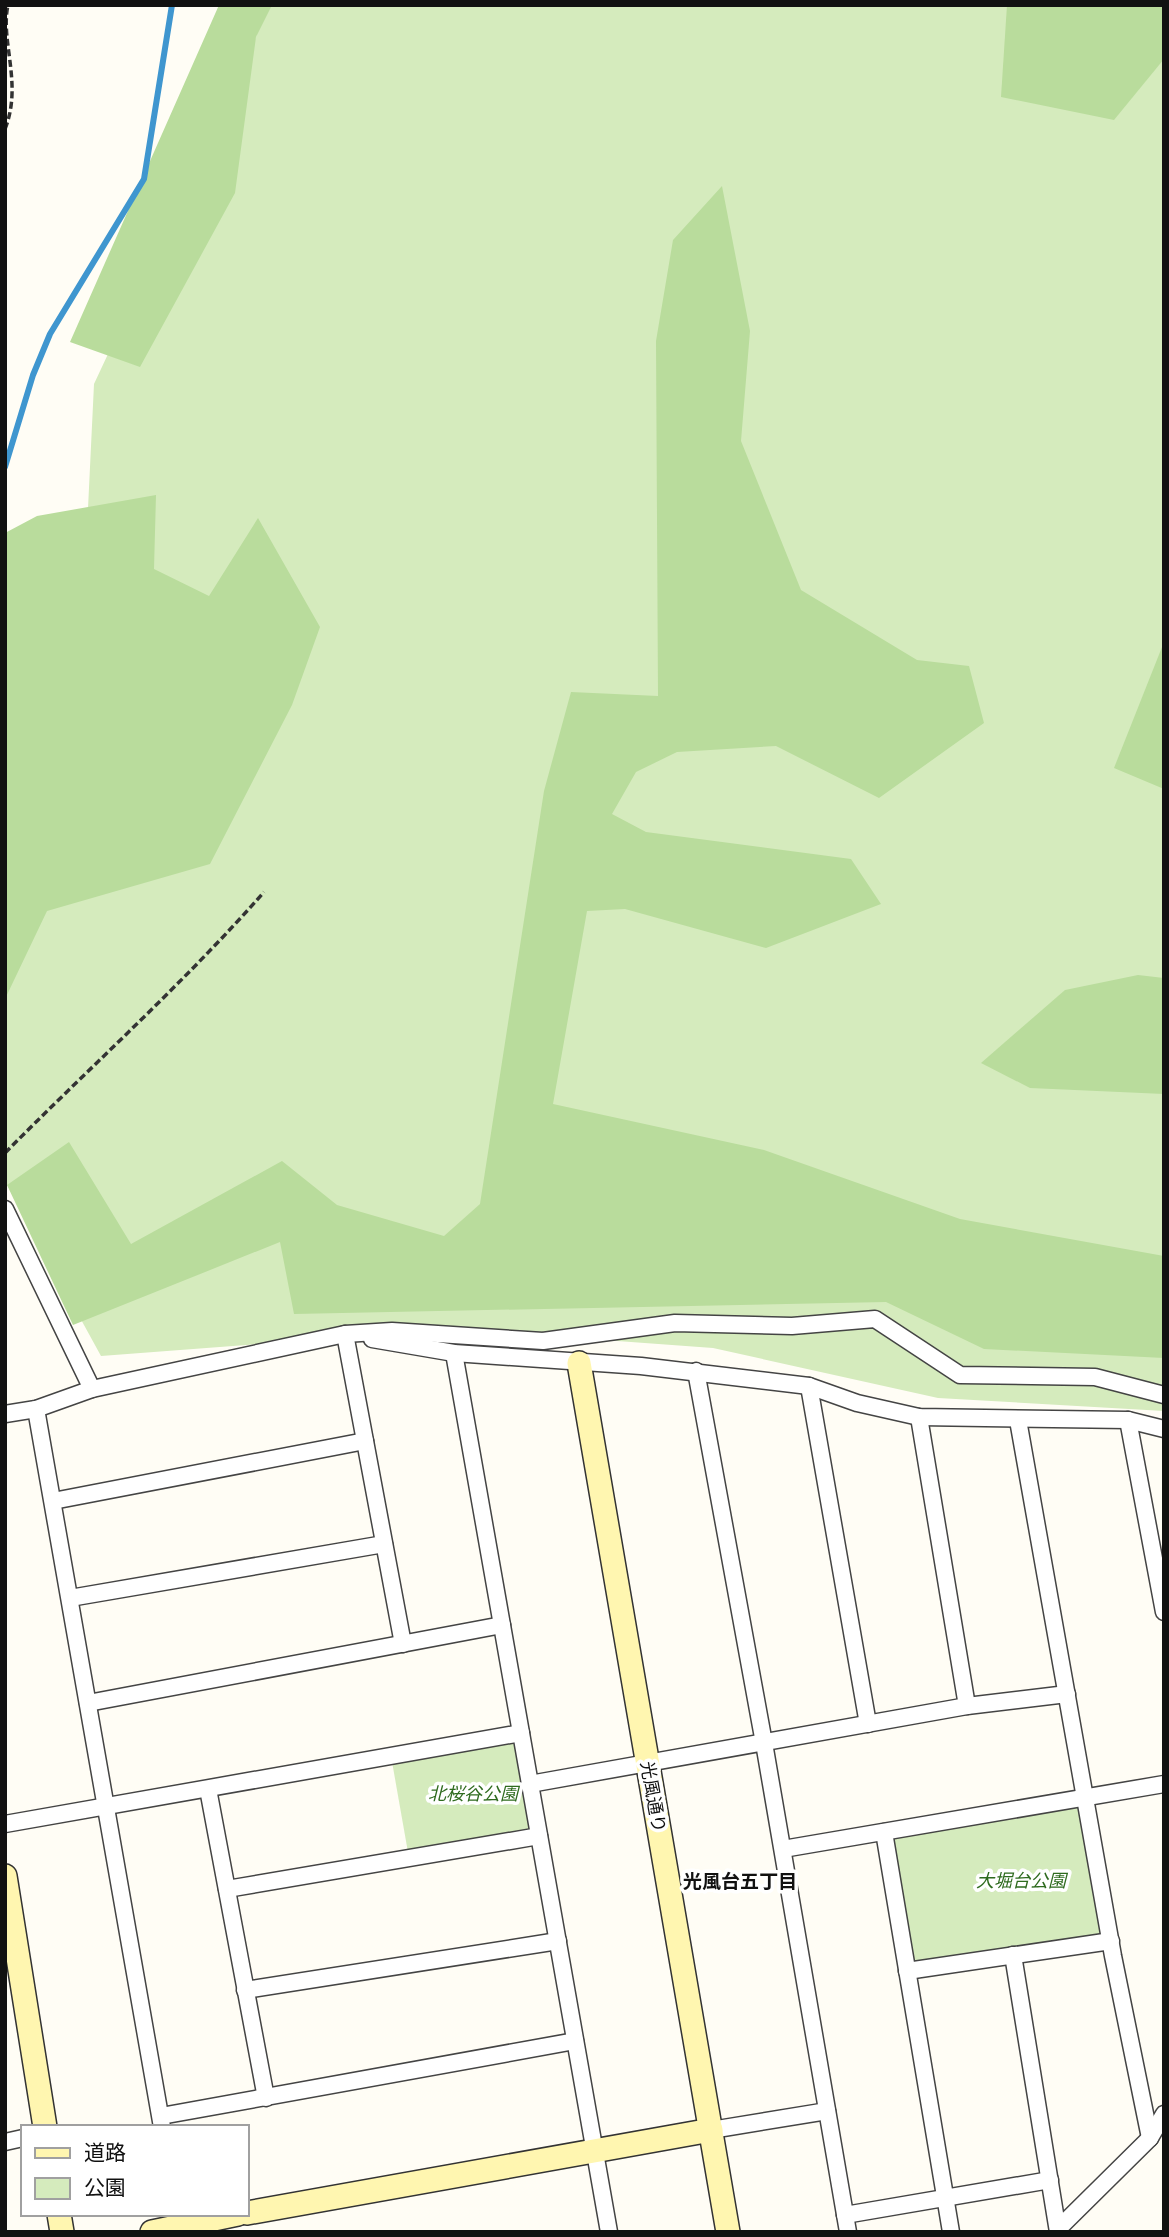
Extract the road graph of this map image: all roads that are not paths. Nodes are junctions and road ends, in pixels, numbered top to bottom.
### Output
1 (5, 1209) edge
2 (345, 1334) junction
3 (454, 1353) junction
4 (579, 1363) junction
5 (696, 1371) junction
6 (809, 1386) junction
7 (92, 1389) junction
8 (1164, 1395) edge
9 (36, 1409) junction
10 (5, 1414) edge
11 (919, 1418) junction
12 (1018, 1420) junction
13 (1128, 1420) junction
14 (1164, 1429) edge
15 (365, 1441) junction
16 (52, 1501) junction
17 (384, 1544) junction
18 (70, 1598) junction
19 (1164, 1612) edge
20 (502, 1625) junction
21 (403, 1644) junction
22 (1067, 1694) junction
23 (88, 1703) junction
24 (967, 1706) junction
25 (868, 1724) junction
26 (521, 1733) junction
27 (764, 1743) junction
28 (648, 1765) junction
29 (530, 1784) junction
30 (1164, 1784) edge
31 (208, 1789) junction
32 (1087, 1797) junction
33 (106, 1807) junction
34 (5, 1824) edge
35 (884, 1832) junction
36 (539, 1836) junction
37 (783, 1849) junction
38 (5, 1876) edge
39 (226, 1889) junction
40 (558, 1941) junction
41 (1111, 1941) junction
42 (1013, 1955) junction
43 (907, 1971) junction
44 (245, 1990) junction
45 (575, 2041) junction
46 (266, 2098) junction
47 (827, 2110) junction
48 (1164, 2114) edge
49 (161, 2121) edge
50 (45, 2125) edge
51 (711, 2130) junction
52 (1150, 2138) junction
53 (595, 2152) junction
54 (1050, 2180) junction
55 (945, 2198) junction
56 (248, 2213) edge
57 (225, 2216) edge
58 (179, 2223) edge
59 (846, 2224) edge
60 (1058, 2230) edge
61 (152, 2232) edge
62 (609, 2232) edge
63 (728, 2232) edge
64 (951, 2232) edge

1 - 7 street
2 - 3 street
2 - 7 street
2 - 8 street
2 - 15 street
3 - 4 street
3 - 20 street
4 - 5 street
4 - 28 street, 光風通り
5 - 6 street
5 - 27 street
6 - 11 street
6 - 25 street
7 - 9 street
9 - 10 street
9 - 16 street
11 - 12 street
11 - 24 street
12 - 13 street
12 - 22 street
13 - 14 street
13 - 19 street
15 - 16 street
15 - 17 street
16 - 18 street
17 - 18 street
17 - 21 street
18 - 23 street
20 - 21 street
20 - 26 street
21 - 23 street
22 - 24 street
22 - 32 street
23 - 33 street
24 - 25 street
25 - 27 street
26 - 29 street
26 - 31 street
27 - 28 street
27 - 37 street
28 - 29 street
28 - 51 street, 光風通り
29 - 36 street
30 - 32 street
31 - 33 street
31 - 39 street
32 - 35 street
32 - 41 street
33 - 34 street
33 - 49 street
35 - 37 street
35 - 43 street
36 - 39 street
36 - 40 street
37 - 47 street
38 - 50 street
39 - 44 street
40 - 44 street
40 - 45 street
41 - 42 street
41 - 52 street
42 - 43 street
42 - 54 street
43 - 55 street
44 - 46 street
45 - 46 street
45 - 53 street
46 - 49 street
47 - 51 street
47 - 59 street
48 - 52 street
51 - 53 street
51 - 63 street, 光風通り
52 - 60 street
53 - 56 street
53 - 62 street
54 - 55 street
54 - 60 street
55 - 59 street
55 - 64 street
57 - 58 street
58 - 61 street

